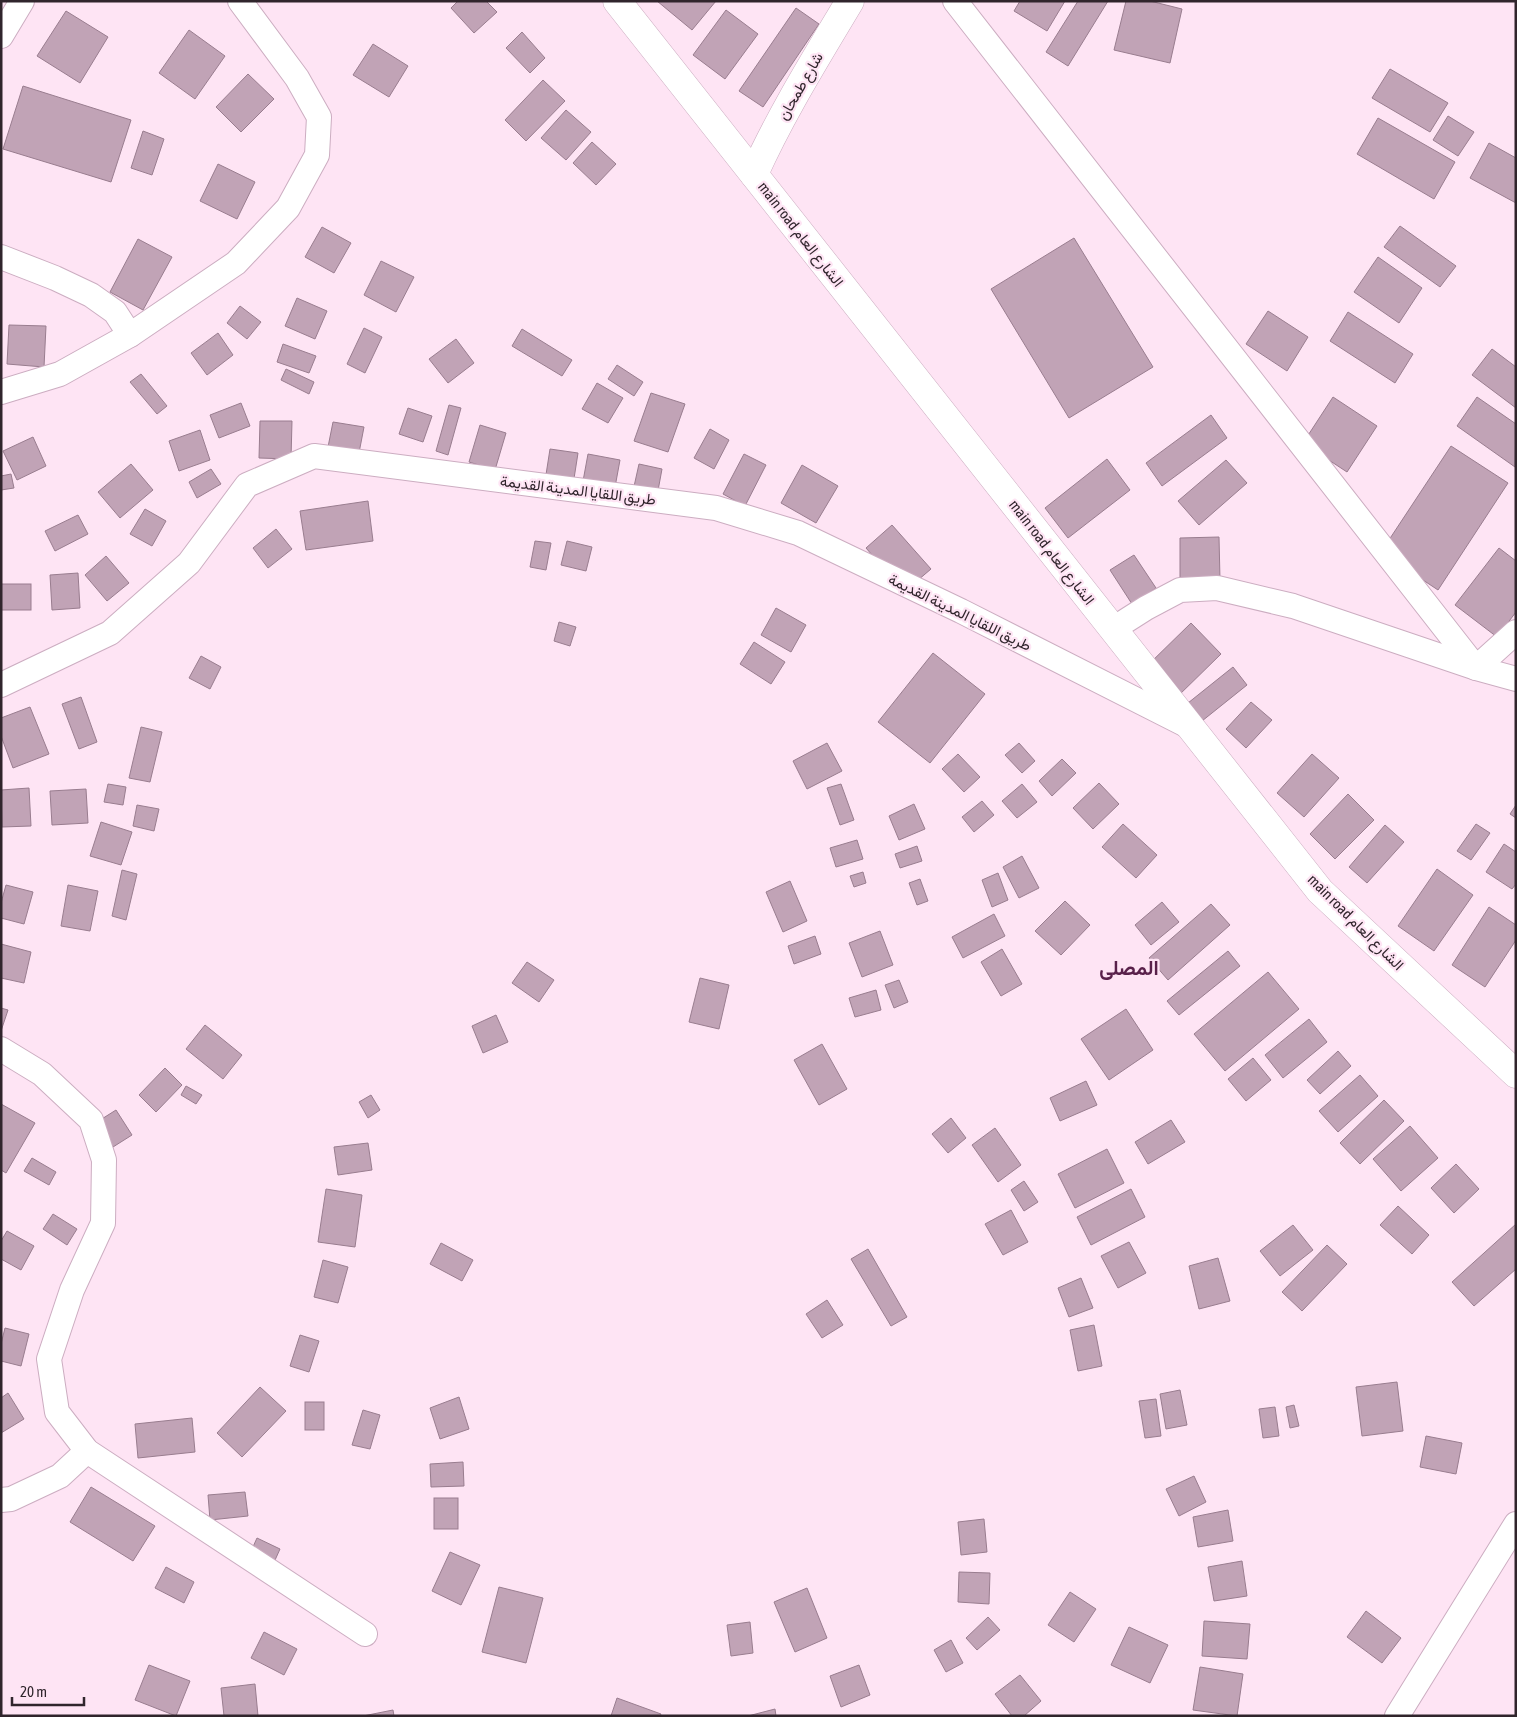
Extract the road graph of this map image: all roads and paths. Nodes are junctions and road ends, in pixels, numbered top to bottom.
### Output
1 (22, 1) edge
2 (240, 1) edge
3 (617, 1) edge
4 (850, 1) edge
5 (955, 1) edge
6 (1, 36) edge
7 (754, 174) junction
8 (1, 257) edge
9 (130, 335) junction
10 (1, 392) edge
11 (1113, 629) junction
12 (1516, 632) edge
13 (1476, 668) junction
14 (1516, 679) edge
15 (1, 685) edge
16 (1190, 727) junction
17 (1, 1049) edge
18 (1516, 1074) edge
19 (87, 1451) junction
20 (1, 1500) edge
21 (1516, 1524) edge
22 (365, 1634) dead end
23 (1397, 1716) edge

1 - 6 street
2 - 9 street
3 - 7 main road, main road الشارع العام
4 - 7 main road, شارع طمحان
5 - 13 street
7 - 11 main road, main road الشارع العام
8 - 9 street
9 - 10 street
11 - 13 street
11 - 16 main road, main road الشارع العام
12 - 13 street
13 - 14 street
15 - 16 street, طريق اللقايا المدينة القديمة
16 - 18 main road, main road الشارع العام
17 - 19 street
19 - 20 street
19 - 22 street
21 - 23 street

